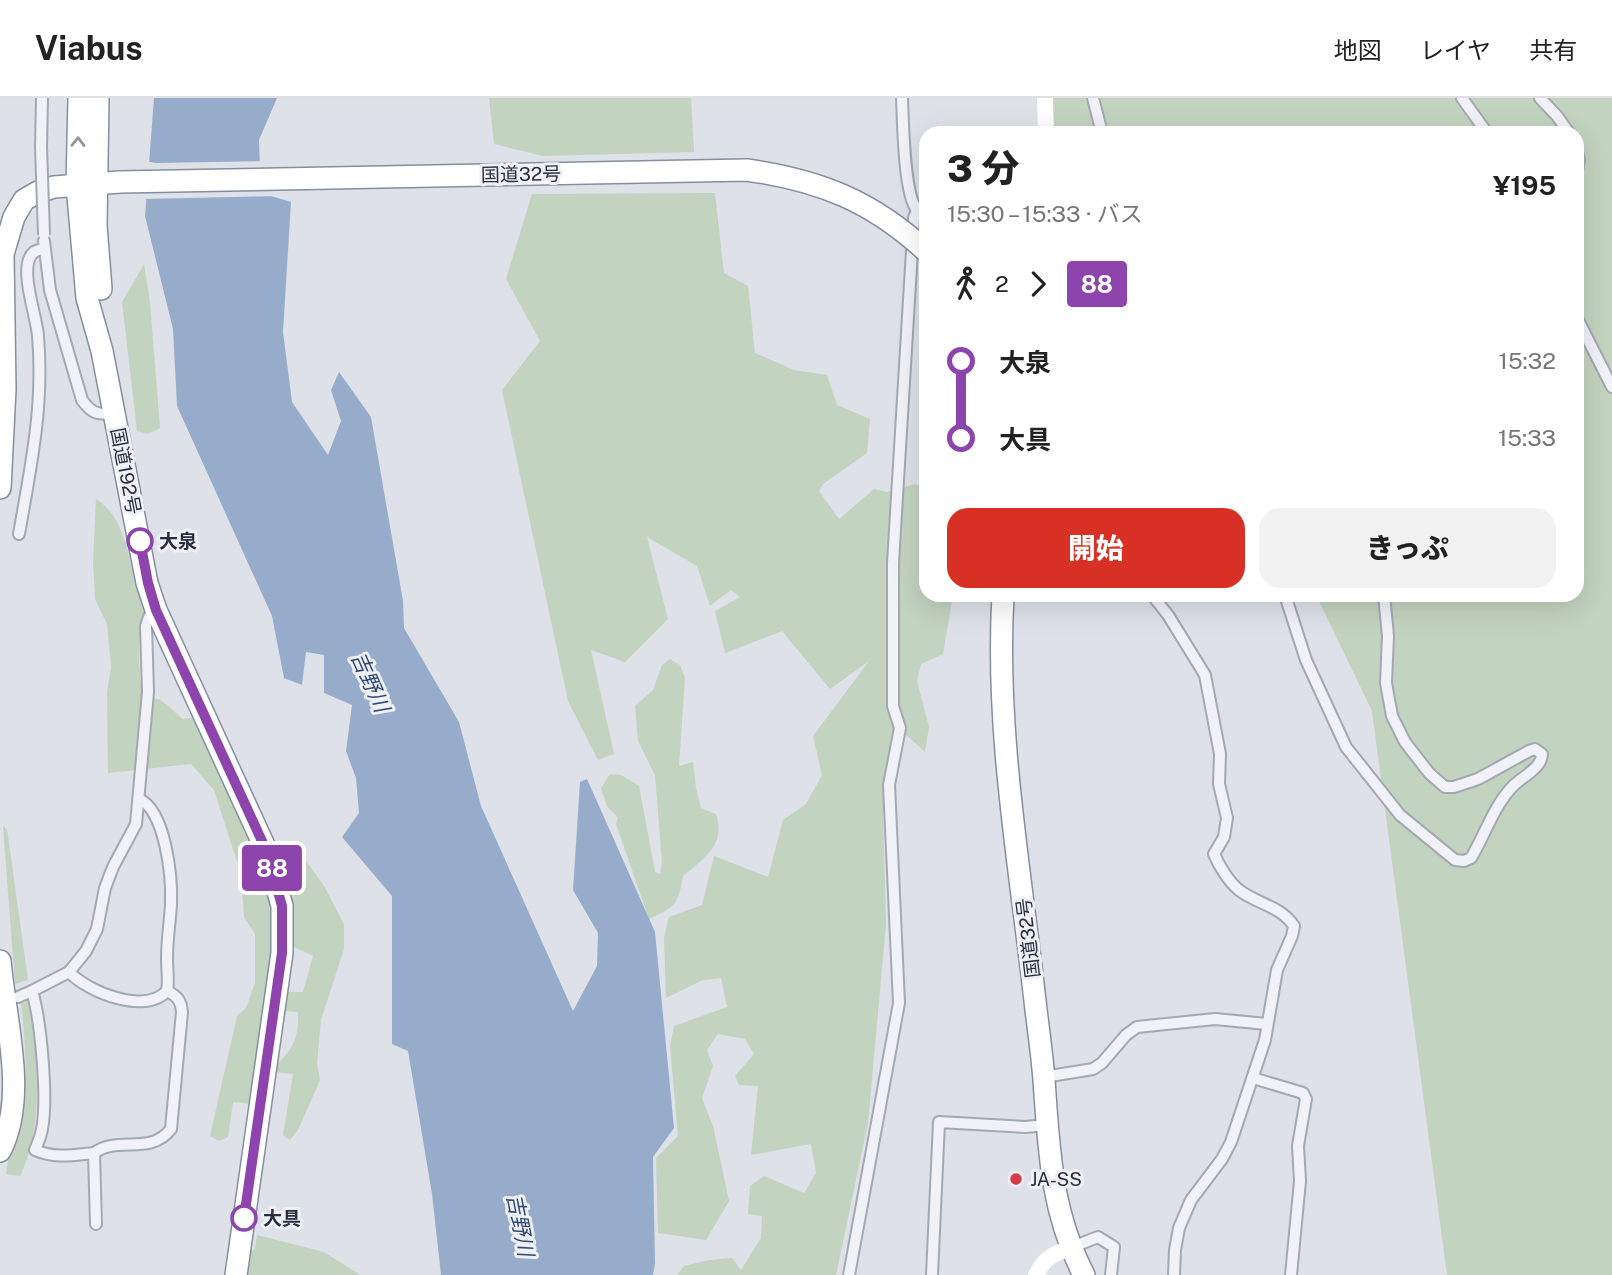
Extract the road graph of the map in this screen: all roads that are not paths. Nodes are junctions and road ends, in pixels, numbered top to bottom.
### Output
1 (42, 98) edge
2 (79, 98) edge
3 (98, 98) edge
4 (902, 98) edge
5 (1045, 98) edge
6 (1093, 98) edge
7 (1462, 98) edge
8 (1540, 98) edge
9 (1046, 126) edge
10 (1100, 126) edge
11 (1482, 126) edge
12 (1564, 126) edge
13 (86, 185) junction
14 (919, 210) edge
15 (919, 216) edge
16 (919, 245) edge
17 (44, 248) junction
18 (1584, 332) edge
19 (1612, 387) edge
20 (116, 413) junction
21 (0, 488) edge
22 (19, 534) dead end
23 (1003, 602) edge
24 (1158, 602) edge
25 (1287, 602) edge
26 (1385, 602) edge
27 (156, 610) junction
28 (139, 799) junction
29 (0, 961) edge
30 (69, 972) junction
31 (167, 991) junction
32 (32, 992) junction
33 (18, 996) dead end
34 (1267, 1024) junction
35 (1044, 1077) junction
36 (1253, 1078) junction
37 (1047, 1125) junction
38 (0, 1151) edge
39 (94, 1153) junction
40 (96, 1224) dead end
41 (1070, 1248) junction
42 (236, 1275) edge
43 (849, 1275) edge
44 (932, 1275) edge
45 (946, 1275) edge
46 (1036, 1275) edge
47 (1084, 1275) edge
48 (1111, 1275) edge
49 (1174, 1275) edge
50 (1291, 1275) edge

1 - 17 street, bridge
13 -> 2 highway
3 - 13 highway
4 - 14 street
5 - 9 main road
6 - 10 street
7 - 11 street
8 - 12 street
13 - 16 highway, 国道32号, bridge
13 - 20 highway, 国道192号
13 - 21 highway, 国道32号
15 - 43 street
17 - 20 street
17 - 22 street
18 - 19 street
20 - 27 highway, 国道192号
23 - 35 highway, 国道32号
24 - 34 street
25 - 26 street
27 - 28 street
27 - 42 highway, 国道192号
28 - 30 street
28 - 31 street
29 - 38 highway
30 - 31 street
30 - 32 street
31 - 39 street
32 - 33 street
32 - 39 street
34 - 35 street
34 - 36 street
35 - 37 highway, 国道32号
36 - 49 street
36 - 50 street
37 - 41 highway, 国道32号
37 - 44 street
39 - 40 street
41 - 46 main road
41 - 47 highway, 国道32号
41 - 48 street
44 - 45 street

